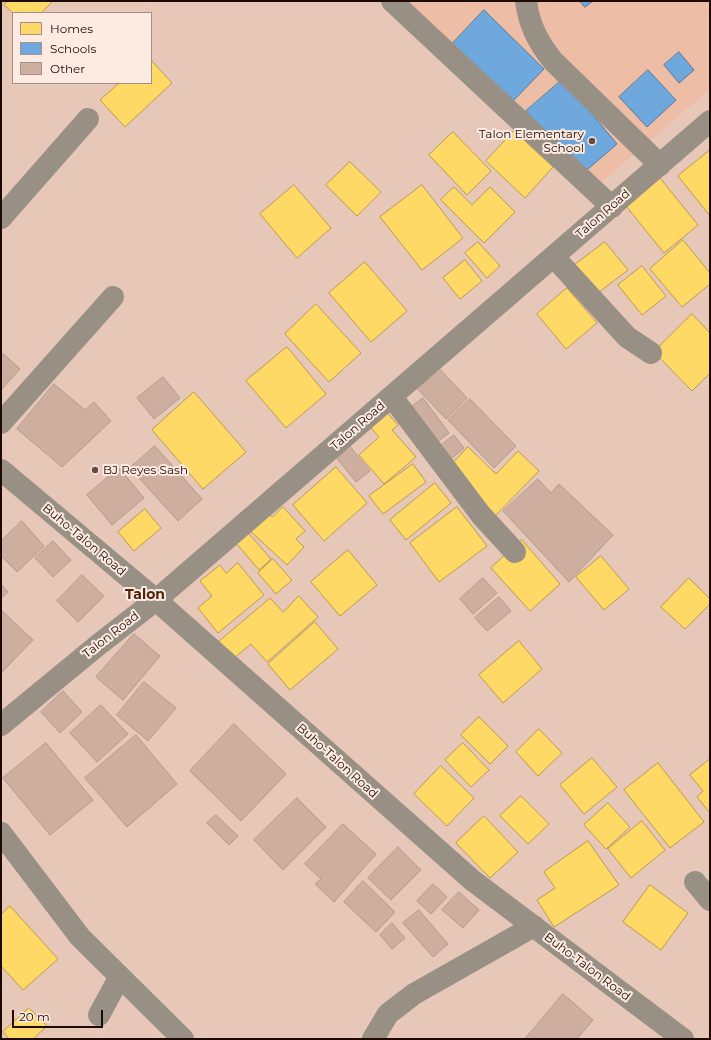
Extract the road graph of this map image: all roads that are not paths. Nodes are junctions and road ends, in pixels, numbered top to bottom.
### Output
1 (392, 1) edge
2 (526, 1) edge
3 (88, 118) dead end
4 (710, 121) edge
5 (660, 165) junction
6 (612, 207) junction
7 (1, 218) edge
8 (554, 257) junction
9 (113, 297) dead end
10 (651, 353) dead end
11 (392, 397) junction
12 (1, 423) edge
13 (1, 470) edge
14 (515, 552) dead end
15 (156, 600) junction
16 (1, 725) edge
17 (1, 834) edge
18 (695, 882) dead end
19 (710, 900) edge
20 (534, 926) junction
21 (119, 978) junction
22 (99, 1014) dead end
23 (183, 1039) edge
24 (372, 1039) edge
25 (683, 1039) edge

1 - 6 street
2 - 5 street
3 - 7 street
4 - 5 street, Talon Road
5 - 6 street, Talon Road
6 - 8 street, Talon Road
8 - 10 street
8 - 11 street, Talon Road
9 - 12 street
11 - 14 street
11 - 15 street, Talon Road
13 - 15 street, Buho-Talon Road
15 - 16 street, Talon Road
15 - 20 street, Buho-Talon Road
17 - 21 street
18 - 19 street
20 - 24 street
20 - 25 street, Buho-Talon Road
21 - 22 street
21 - 23 street

